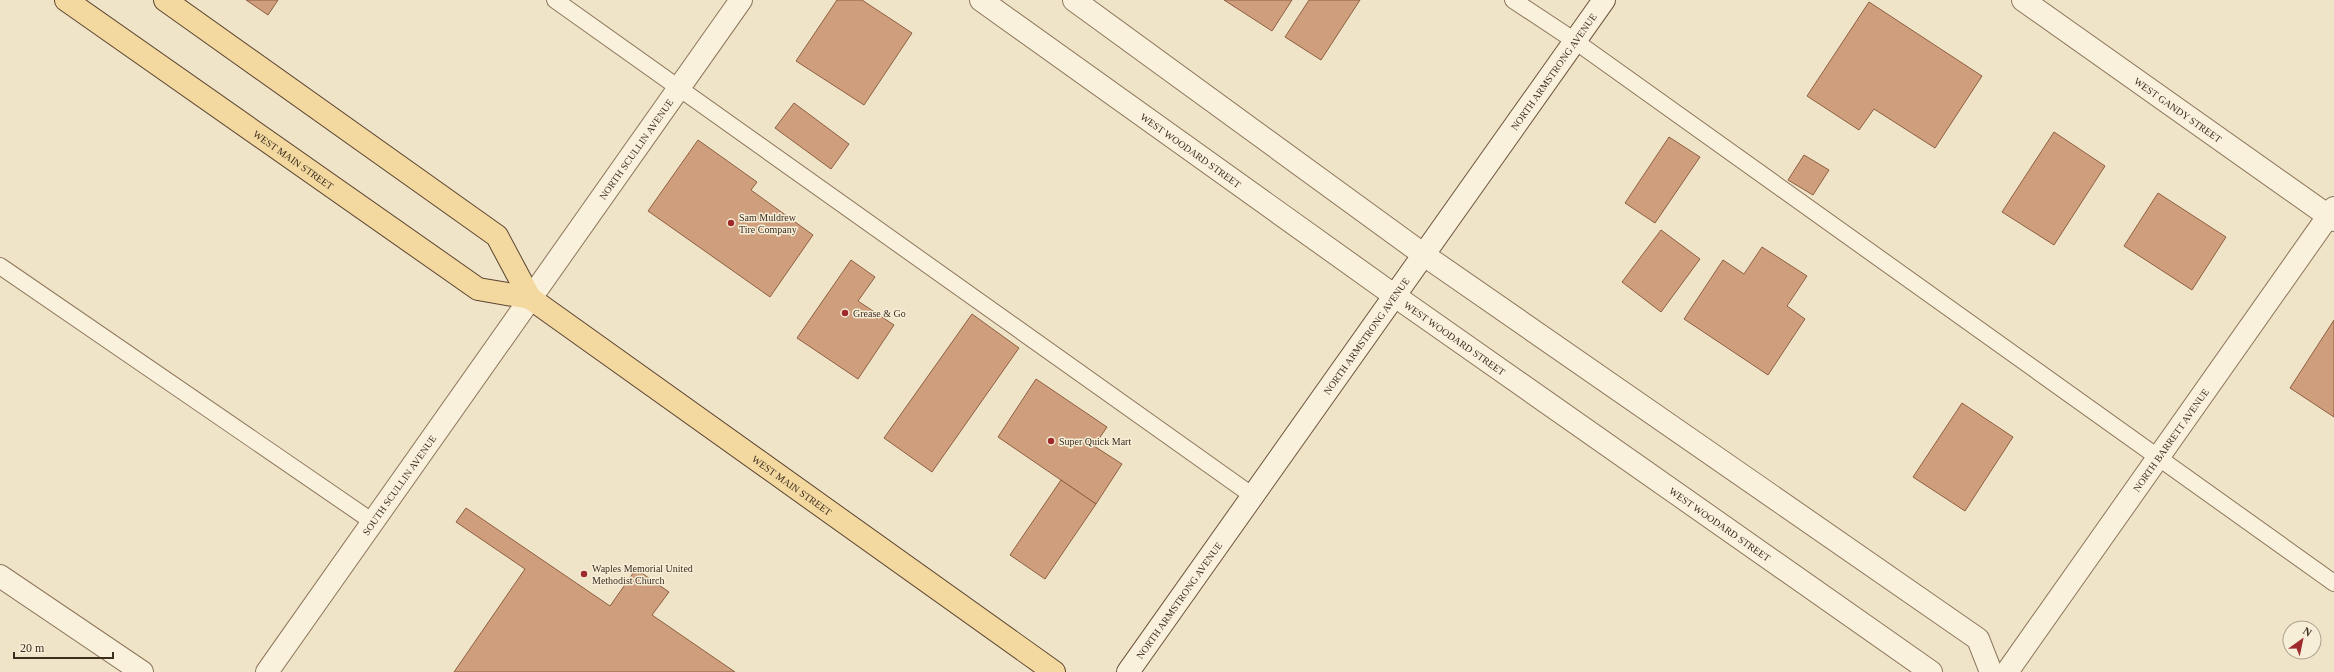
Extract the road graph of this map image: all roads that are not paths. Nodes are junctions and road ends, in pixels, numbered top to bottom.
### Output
1 (66, 0) edge
2 (165, 0) edge
3 (555, 0) edge
4 (740, 0) edge
5 (981, 0) edge
6 (1074, 0) edge
7 (1513, 0) edge
8 (1604, 0) edge
9 (2023, 0) edge
10 (1575, 41) junction
11 (679, 88) junction
12 (2332, 215) edge
13 (1424, 254) junction
14 (0, 266) edge
15 (1395, 296) junction
16 (530, 298) junction
17 (2158, 458) junction
18 (1253, 496) junction
19 (373, 522) junction
20 (0, 576) edge
21 (2334, 583) edge
22 (142, 672) edge
23 (267, 672) edge
24 (1054, 672) edge
25 (1128, 672) edge
26 (1931, 672) edge
27 (1991, 672) edge
28 (2007, 672) edge

1 - 16 main road, WEST MAIN STREET
2 - 16 main road, WEST MAIN STREET
3 - 11 lane
4 - 11 street, NORTH SCULLIN AVENUE
5 - 15 street, WEST WOODARD STREET
6 - 13 street
7 - 10 lane
8 - 10 street, NORTH ARMSTRONG AVENUE
9 - 12 street, WEST GANDY STREET
10 - 13 street, NORTH ARMSTRONG AVENUE
10 - 17 lane
11 - 16 street, NORTH SCULLIN AVENUE
11 - 18 lane
12 - 17 street, NORTH BARRETT AVENUE
13 - 15 street, NORTH ARMSTRONG AVENUE
13 - 27 street
14 - 19 lane
15 - 18 street, NORTH ARMSTRONG AVENUE
15 - 26 street, WEST WOODARD STREET
16 - 19 street, SOUTH SCULLIN AVENUE
16 - 24 main road, WEST MAIN STREET
17 - 21 lane
17 - 28 street, NORTH BARRETT AVENUE
18 - 25 street, NORTH ARMSTRONG AVENUE
19 - 23 street, SOUTH SCULLIN AVENUE
20 - 22 street

